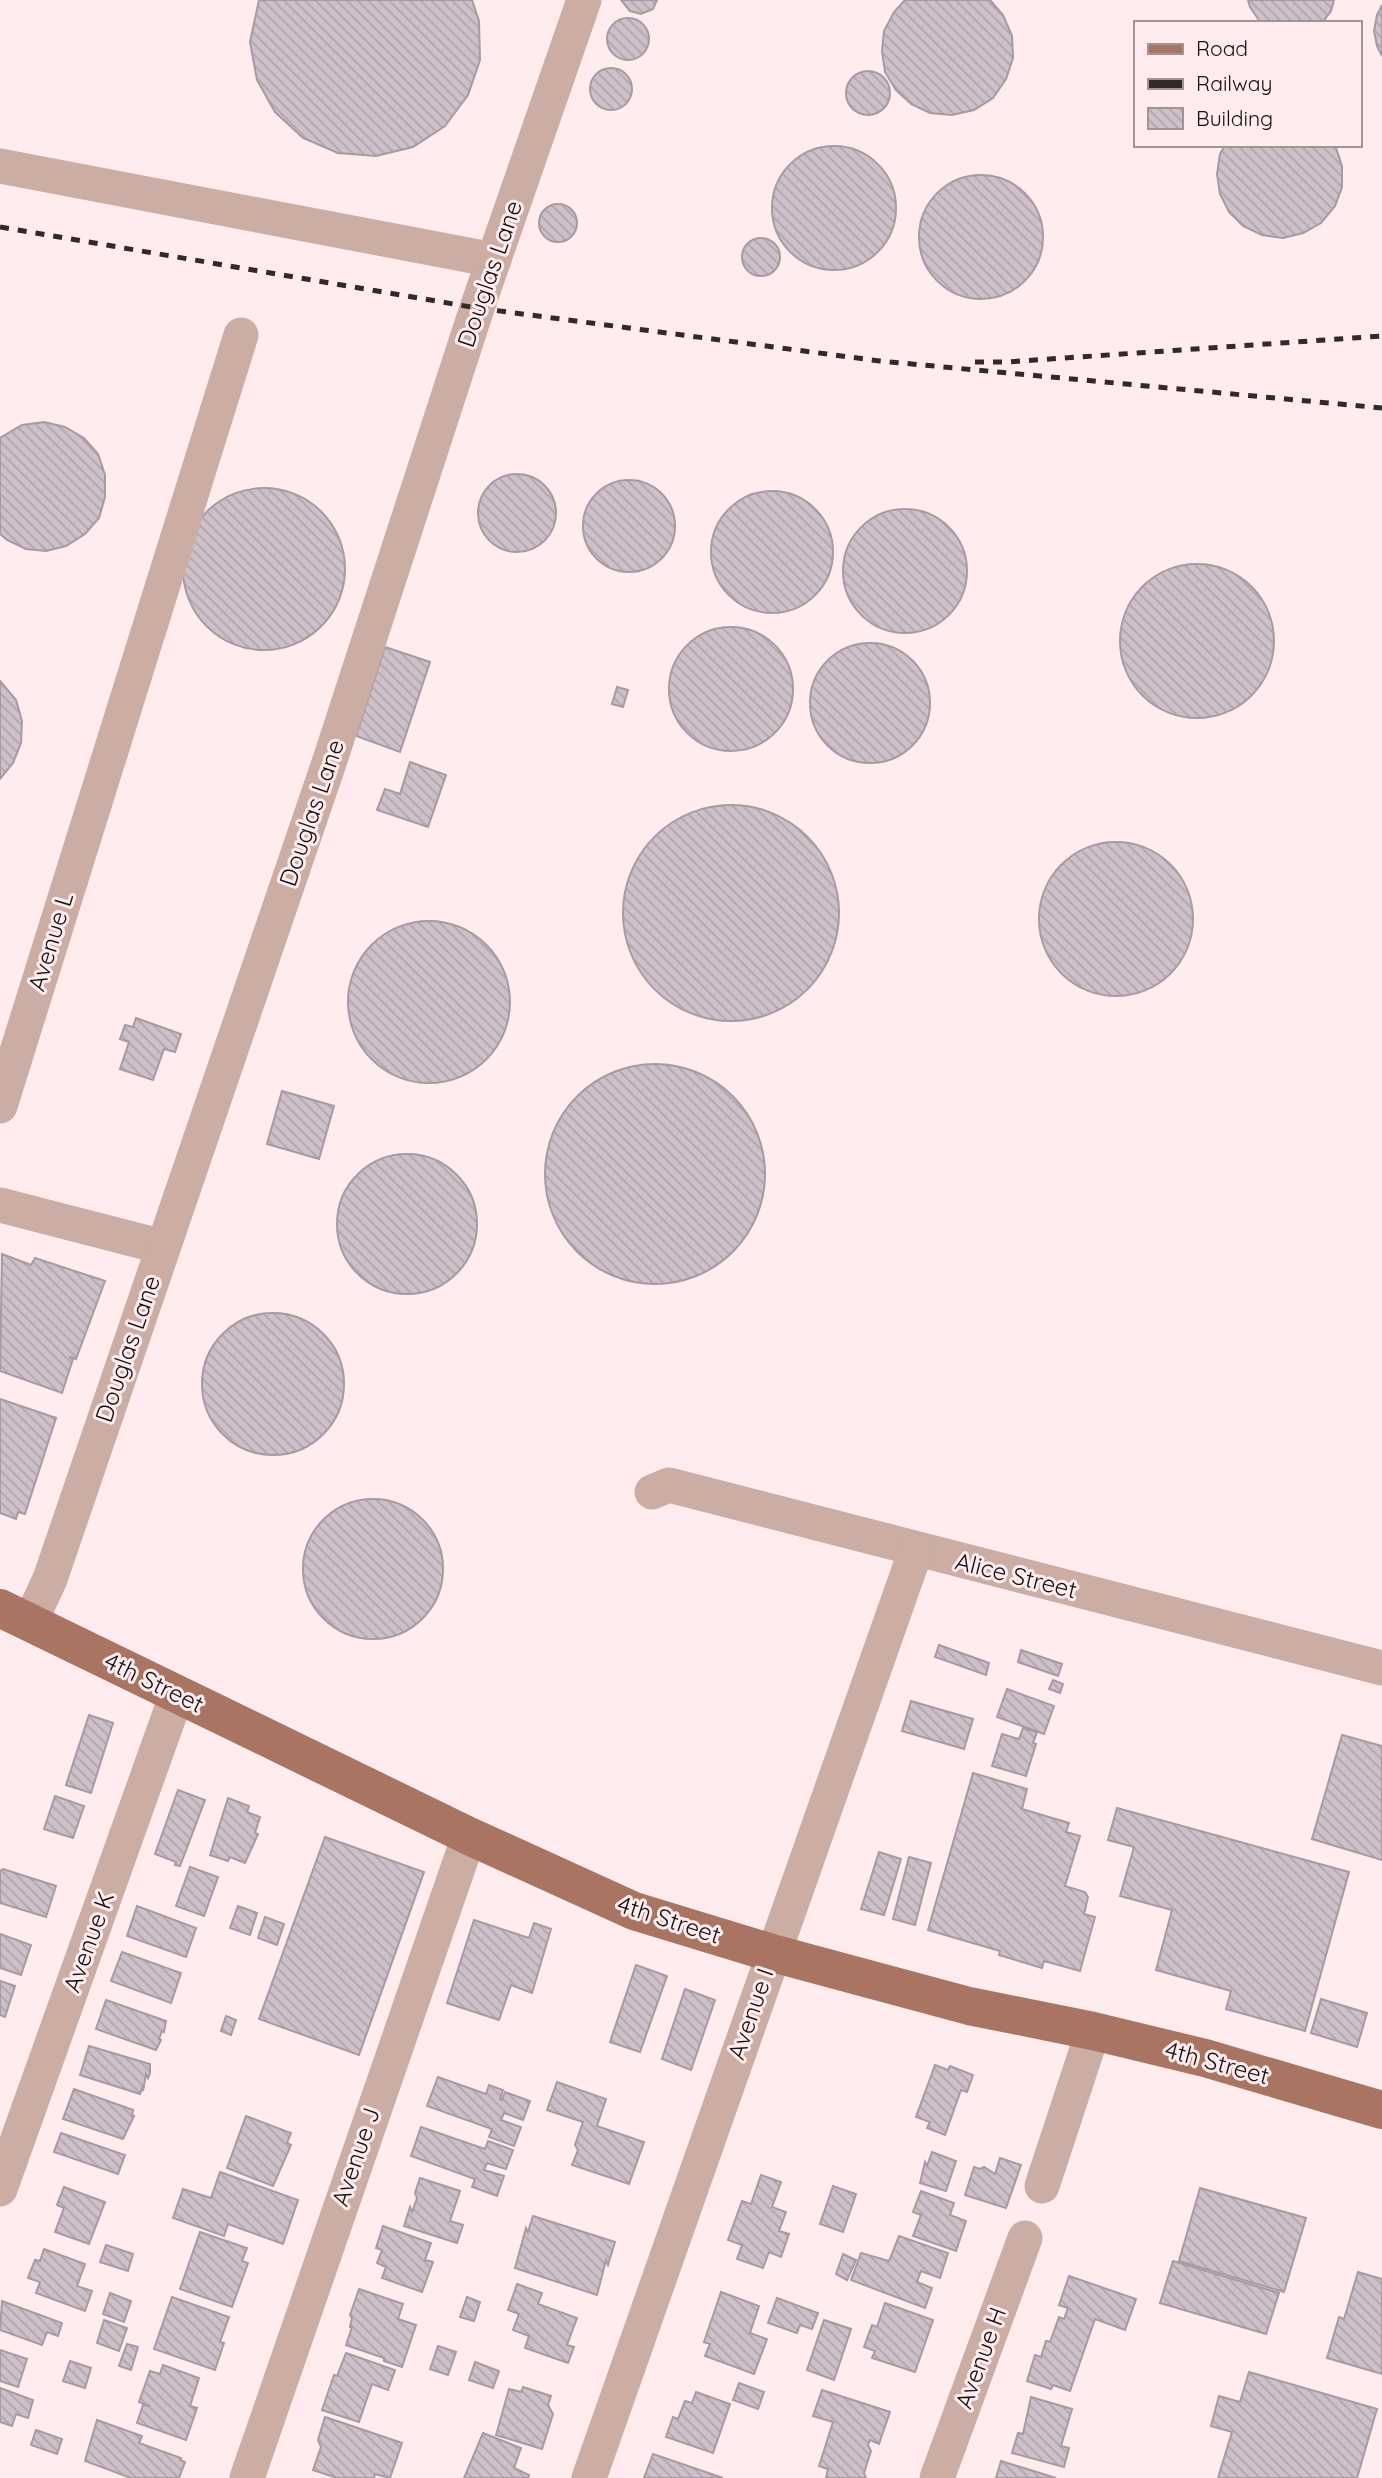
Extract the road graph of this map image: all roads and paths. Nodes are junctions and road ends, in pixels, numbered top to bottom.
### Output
1 (584, 0) edge
2 (0, 166) edge
3 (494, 260) junction
4 (241, 335) dead end
5 (0, 1106) edge
6 (0, 1205) edge
7 (163, 1247) junction
8 (652, 1492) dead end
9 (916, 1550) junction
10 (15, 1615) edge
11 (1382, 1668) edge
12 (177, 1694) junction
13 (469, 1836) junction
14 (772, 1953) junction
15 (1093, 2031) junction
16 (1382, 2110) edge
17 (1042, 2186) dead end
18 (0, 2189) edge
19 (1025, 2238) dead end
20 (247, 2478) edge
21 (589, 2478) edge
22 (937, 2478) edge

1 - 3 street, Douglas Lane
2 - 3 street
3 - 7 street, Douglas Lane
4 - 5 street, Avenue L
6 - 7 street
7 - 10 street, Douglas Lane
8 - 9 street, Alice Street
9 - 11 street, Alice Street
9 - 14 street, Avenue I
10 - 12 main road, 4th Street
12 - 13 main road, 4th Street
12 - 18 street, Avenue K
13 - 14 main road, 4th Street
13 - 20 street, Avenue J
14 - 15 main road, 4th Street
14 - 21 street, Avenue I
15 - 16 main road, 4th Street
15 - 17 street
19 - 22 street, Avenue H

